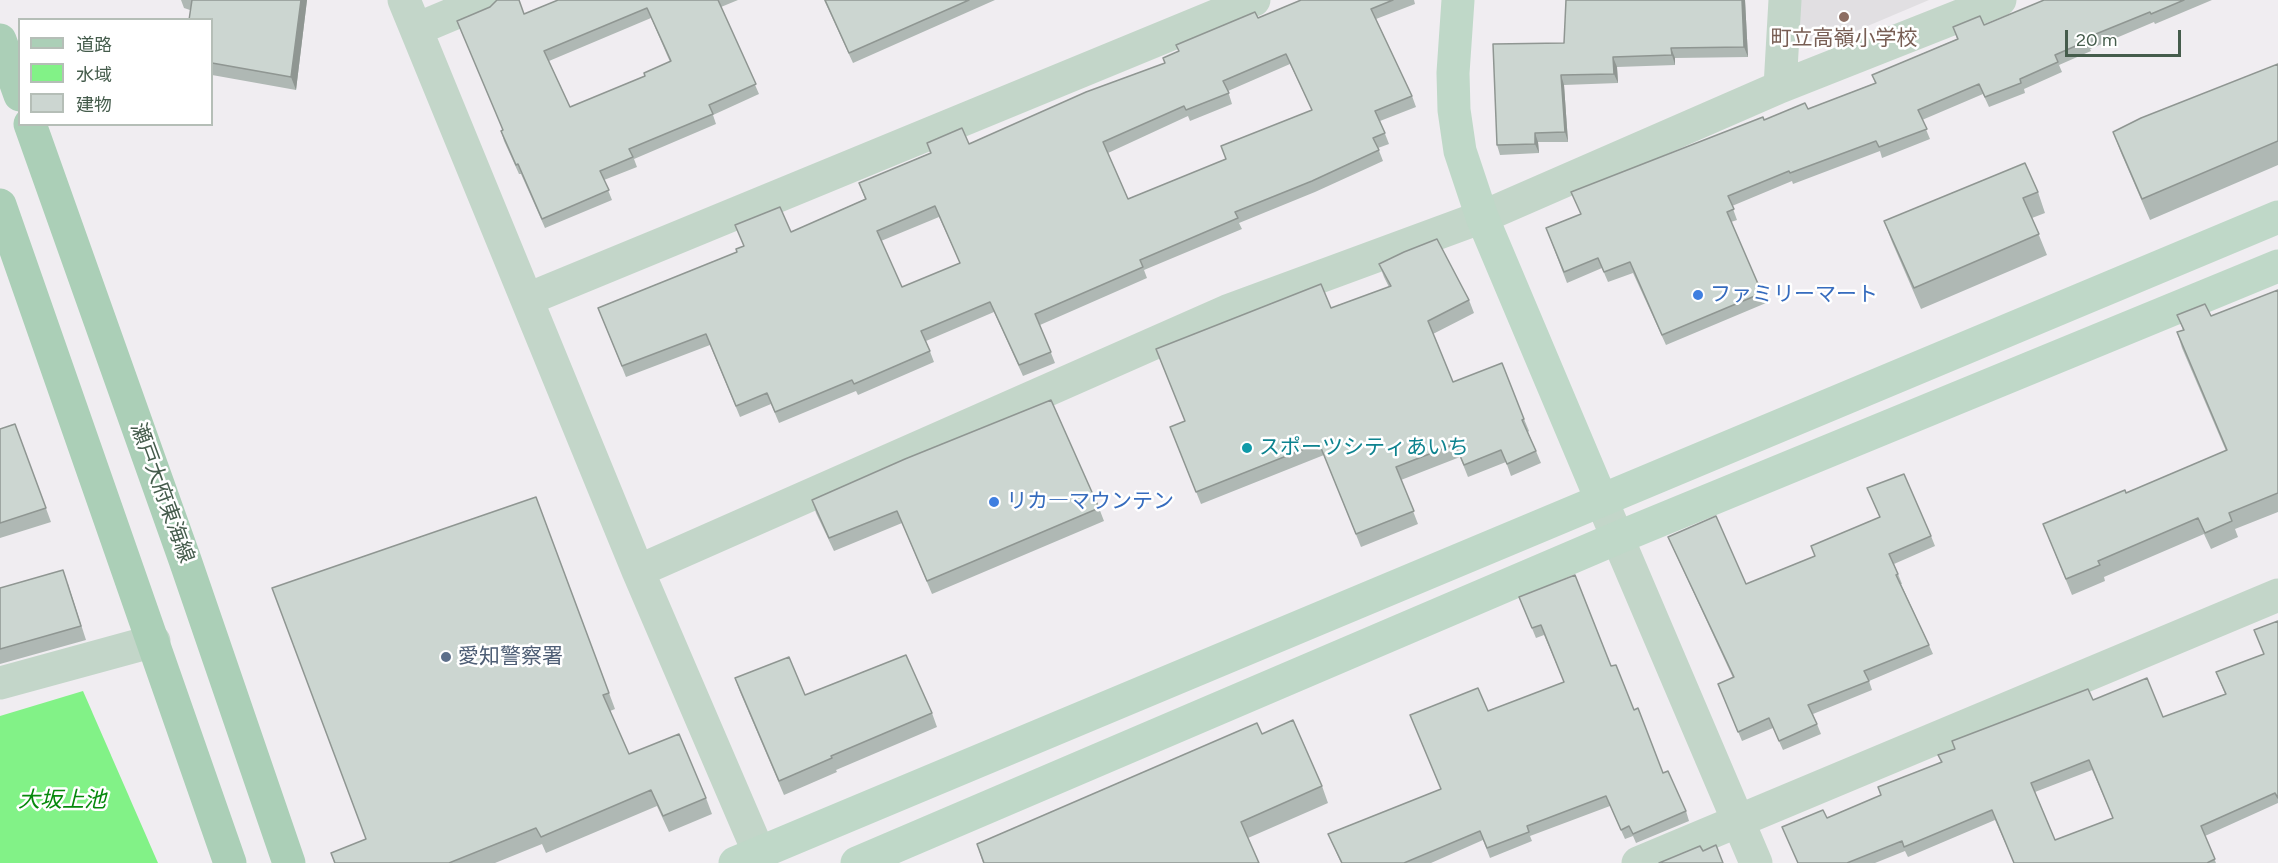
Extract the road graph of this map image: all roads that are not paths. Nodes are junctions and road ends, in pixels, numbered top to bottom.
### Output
1 (486, 0) edge
2 (1254, 0) edge
3 (1458, 0) edge
4 (1785, 0) edge
5 (2000, 0) edge
6 (411, 15) edge
7 (0, 40) edge
8 (1780, 87) junction
9 (18, 90) edge
10 (31, 126) edge
11 (0, 205) edge
12 (1482, 217) junction
13 (2278, 217) edge
14 (2278, 266) edge
15 (528, 299) junction
16 (1601, 499) junction
17 (1617, 538) junction
18 (638, 571) junction
19 (2278, 595) edge
20 (154, 640) junction
21 (0, 684) edge
22 (1738, 821) junction
23 (747, 858) edge
24 (230, 863) edge
25 (289, 863) edge
26 (858, 863) edge
27 (1638, 863) edge
28 (1756, 863) edge

1 - 6 street
2 - 15 street
3 - 12 street
4 - 8 street
5 - 8 street
6 - 15 street
7 - 9 main road
8 - 12 street
10 - 25 main road, 瀬戸大府東海線
11 - 20 main road
12 - 16 street
12 - 18 street
13 - 16 street
14 - 17 street
15 - 18 street
16 - 17 street
16 - 23 street
17 - 22 street
17 - 26 street
18 - 23 street
19 - 22 street
20 - 21 street
20 - 24 main road
22 - 27 street
22 - 28 street

